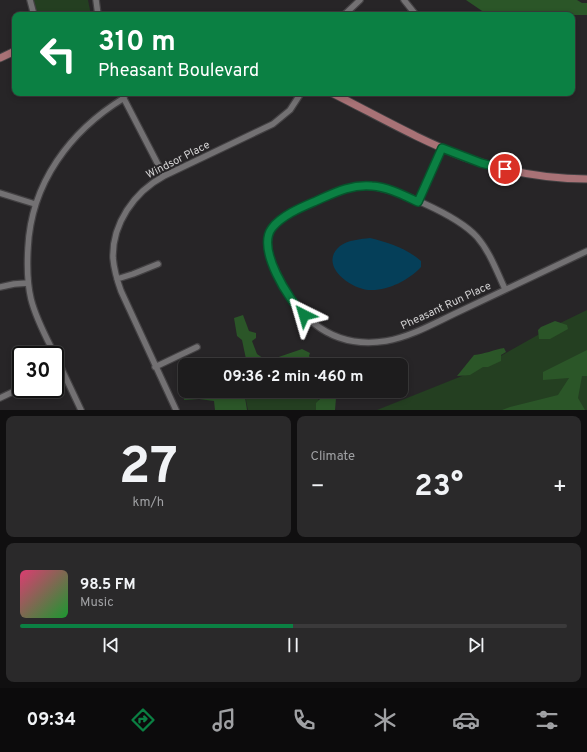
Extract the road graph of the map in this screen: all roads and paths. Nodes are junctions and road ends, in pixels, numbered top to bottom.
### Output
1 (30, 0) edge
2 (96, 0) edge
3 (360, 0) edge
4 (404, 0) edge
5 (33, 12) edge
6 (98, 12) edge
7 (347, 12) edge
8 (414, 12) edge
9 (12, 52) edge
10 (0, 58) edge
11 (123, 96) edge
12 (299, 96) edge
13 (338, 96) edge
14 (442, 148) junction
15 (164, 176) junction
16 (587, 179) edge
17 (0, 193) edge
18 (418, 202) junction
19 (35, 204) junction
20 (587, 251) edge
21 (158, 264) dead end
22 (117, 280) junction
23 (28, 283) junction
24 (0, 287) edge
25 (505, 290) junction
26 (51, 346) edge
27 (197, 347) dead end
28 (155, 367) junction
29 (64, 375) edge
30 (12, 392) edge
31 (0, 398) edge
32 (81, 410) edge
33 (176, 410) edge

1 - 5 street
2 - 6 street
3 - 7 street
4 - 8 street
9 - 10 main road
11 - 15 street
11 - 19 street
12 - 15 street, Windsor Place
13 - 14 main road
14 - 16 main road
14 - 18 street
15 - 22 street, Windsor Place
17 - 19 street
18 - 25 street, Pheasant Run Place
18 - 25 street, Pheasant Run Place
19 - 23 street
20 - 25 street, Pheasant Run Place
21 - 22 street
22 - 28 street, Windsor Place
23 - 24 street
23 - 26 street
27 - 28 street
28 - 33 street, Windsor Place
29 - 32 street
30 - 31 street

